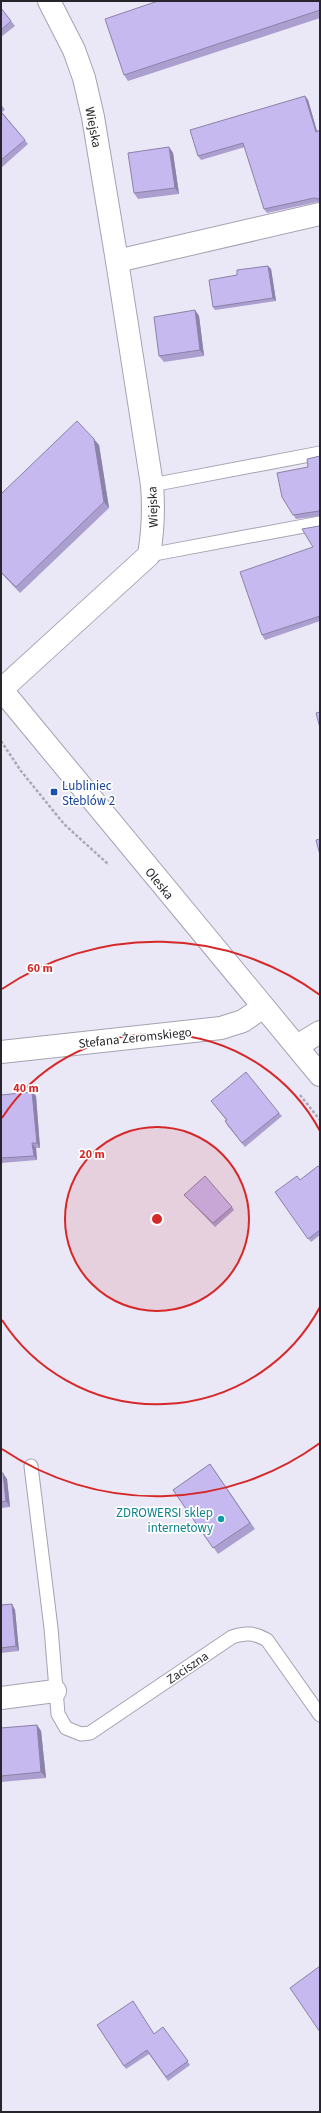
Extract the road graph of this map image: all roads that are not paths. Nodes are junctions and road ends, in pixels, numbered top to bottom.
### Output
1 (48, 1) edge
2 (320, 214) edge
3 (117, 261) junction
4 (320, 453) edge
5 (152, 485) junction
6 (320, 523) edge
7 (148, 555) junction
8 (1, 689) edge
9 (263, 1007) junction
10 (320, 1032) edge
11 (297, 1046) junction
12 (1, 1052) edge
13 (320, 1075) edge
14 (31, 1466) dead end
15 (55, 1691) junction
16 (1, 1698) edge
17 (320, 1715) edge

1 - 3 street, Wiejska
2 - 3 street
3 - 5 street, Wiejska
4 - 5 lane
5 - 7 street, Wiejska
6 - 7 lane
7 - 8 street
8 - 9 street, Oleska
9 - 11 street, Oleska
9 - 12 street, Stefana Żeromskiego
10 - 11 street
11 - 13 street, Oleska
14 - 15 lane, Zaciszna
15 - 16 street
15 - 17 lane, Zaciszna

